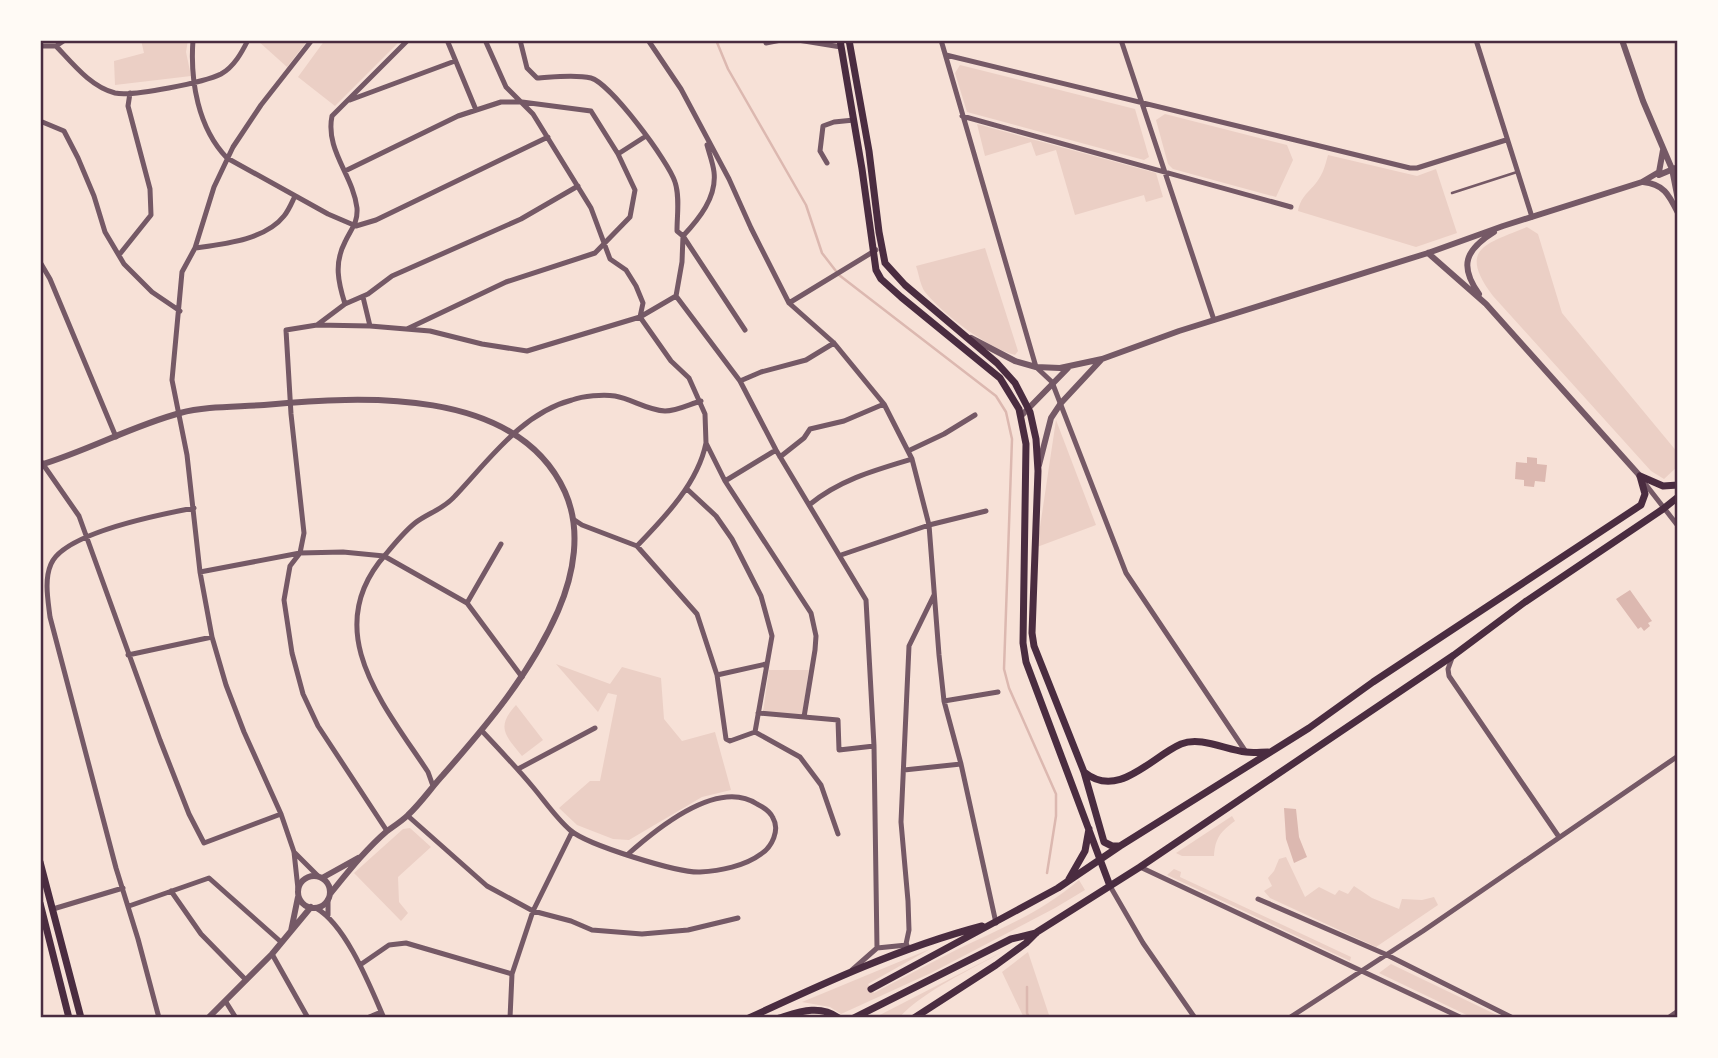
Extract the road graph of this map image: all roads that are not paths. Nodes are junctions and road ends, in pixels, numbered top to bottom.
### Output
1 (65, 40) edge
2 (193, 40) edge
3 (248, 40) edge
4 (312, 40) edge
5 (408, 40) edge
6 (447, 40) edge
7 (485, 40) edge
8 (520, 40) edge
9 (781, 40) edge
10 (798, 40) edge
11 (849, 40) edge
12 (941, 40) edge
13 (1121, 40) edge
14 (1476, 40) edge
15 (1622, 40) edge
16 (649, 41) edge
17 (766, 43) dead end
18 (840, 43) edge
19 (40, 46) edge
20 (57, 46) junction
21 (946, 55) junction
22 (456, 61) junction
23 (196, 81) junction
24 (130, 93) junction
25 (350, 100) junction
26 (522, 102) junction
27 (1141, 103) junction
28 (476, 110) junction
29 (962, 116) junction
30 (854, 120) junction
31 (40, 121) edge
32 (704, 135) junction
33 (646, 136) junction
34 (548, 137) junction
35 (1506, 140) junction
36 (1663, 150) junction
37 (618, 154) junction
38 (227, 158) junction
39 (827, 163) dead end
40 (1675, 168) edge
41 (345, 170) junction
42 (1163, 171) junction
43 (1517, 172) junction
44 (1654, 177) junction
45 (1642, 182) junction
46 (578, 186) junction
47 (1452, 193) dead end
48 (295, 196) junction
49 (1678, 200) edge
50 (1291, 206) dead end
51 (1678, 213) edge
52 (1532, 217) junction
53 (356, 226) junction
54 (1503, 226) junction
55 (683, 236) junction
56 (605, 243) junction
57 (195, 248) junction
58 (881, 249) junction
59 (872, 251) junction
60 (1428, 253) junction
61 (119, 256) junction
62 (40, 262) edge
63 (676, 296) junction
64 (363, 297) junction
65 (789, 303) junction
66 (345, 304) junction
67 (1486, 304) junction
68 (180, 311) junction
69 (640, 317) junction
70 (1214, 320) junction
71 (317, 325) junction
72 (370, 326) junction
73 (407, 329) junction
74 (746, 330) dead end
75 (970, 337) junction
76 (834, 343) junction
77 (1102, 359) junction
78 (1036, 366) junction
79 (1069, 366) junction
80 (740, 381) junction
81 (1052, 382) junction
82 (701, 401) junction
83 (290, 402) junction
84 (1061, 403) junction
85 (884, 404) junction
86 (1028, 408) junction
87 (180, 413) junction
88 (975, 415) dead end
89 (1021, 416) junction
90 (512, 435) junction
91 (116, 437) junction
92 (706, 443) junction
93 (775, 450) junction
94 (908, 451) junction
95 (780, 457) junction
96 (912, 459) junction
97 (41, 463) edge
98 (1038, 471) junction
99 (1640, 476) junction
100 (725, 481) junction
101 (1678, 485) edge
102 (687, 489) junction
103 (1678, 497) edge
104 (809, 505) junction
105 (194, 508) junction
106 (1663, 509) junction
107 (986, 511) dead end
108 (573, 519) junction
109 (929, 525) junction
110 (1678, 526) edge
111 (87, 538) junction
112 (501, 544) dead end
113 (638, 546) junction
114 (300, 553) junction
115 (841, 555) junction
116 (384, 556) junction
117 (200, 572) junction
118 (936, 592) junction
119 (467, 603) junction
120 (212, 637) junction
121 (128, 655) junction
122 (1454, 655) junction
123 (766, 664) junction
124 (717, 674) junction
125 (522, 677) junction
126 (998, 692) dead end
127 (944, 701) junction
128 (758, 713) junction
129 (804, 718) junction
130 (595, 728) dead end
131 (482, 731) junction
132 (755, 732) junction
133 (874, 746) junction
134 (1246, 752) junction
135 (1268, 752) junction
136 (1677, 757) edge
137 (961, 764) junction
138 (519, 769) junction
139 (904, 769) junction
140 (1084, 772) junction
141 (433, 786) junction
142 (281, 814) junction
143 (408, 816) junction
144 (1089, 828) junction
145 (387, 831) junction
146 (572, 832) junction
147 (838, 834) dead end
148 (1559, 837) junction
149 (1104, 842) junction
150 (1120, 846) junction
151 (293, 852) junction
152 (362, 855) junction
153 (627, 855) junction
154 (1100, 861) junction
155 (40, 862) edge
156 (1140, 867) junction
157 (320, 877) junction
158 (1067, 882) junction
159 (44, 886) edge
160 (1110, 886) junction
161 (123, 888) junction
162 (171, 891) junction
163 (298, 892) junction
164 (329, 897) junction
165 (1258, 899) dead end
166 (40, 903) edge
167 (129, 906) junction
168 (313, 908) junction
169 (53, 909) junction
170 (533, 911) junction
171 (328, 915) junction
172 (737, 918) dead end
173 (996, 923) junction
174 (290, 932) junction
175 (1037, 932) junction
176 (281, 942) junction
177 (908, 947) junction
178 (877, 948) junction
179 (272, 954) junction
180 (1385, 954) junction
181 (360, 965) junction
182 (1362, 971) junction
183 (512, 974) junction
184 (844, 976) junction
185 (246, 980) junction
186 (871, 989) dead end
187 (226, 1002) junction
188 (1678, 1011) edge
189 (382, 1015) edge
190 (69, 1018) edge
191 (82, 1018) edge
192 (159, 1018) edge
193 (208, 1018) edge
194 (236, 1018) edge
195 (308, 1018) edge
196 (368, 1018) edge
197 (510, 1018) edge
198 (749, 1018) edge
199 (779, 1018) edge
200 (839, 1018) edge
201 (853, 1018) edge
202 (914, 1018) edge
203 (1195, 1018) edge
204 (1289, 1018) edge
205 (1462, 1018) edge
206 (1513, 1018) edge
207 (1668, 1018) edge

1 - 20 street
2 - 23 street
3 - 23 street
4 - 38 street
5 - 25 street
6 - 22 street
7 - 26 street
8 - 33 street
9 - 17 street
10 - 18 street
11 - 58 main road
12 - 21 street
13 - 27 street
14 - 35 street
15 - 36 street
16 - 32 street
18 - 30 main road
19 - 20 street
20 - 24 street
21 - 27 street
21 - 29 street
22 - 25 street
22 - 28 street
23 - 24 street
23 - 38 street
24 - 61 street
25 - 41 street
26 - 28 street
26 - 34 street
26 - 37 street
27 - 35 street
27 - 42 street
28 - 41 street
29 - 42 street
29 - 78 street
30 - 39 street
30 - 59 main road
31 - 61 street
32 - 55 street
32 - 65 street
33 - 37 street
33 - 55 street
34 - 46 street
34 - 53 street
35 - 43 street
36 - 40 street
36 - 44 street
37 - 56 street
38 - 48 street
38 - 57 street
40 - 44 street
40 - 49 street
41 - 53 street
42 - 50 street
42 - 70 street
43 - 47 lane
43 - 52 street
44 - 45 street
45 - 51 street
45 - 52 street
46 - 56 street
46 - 64 street
48 - 53 street
48 - 57 street
52 - 54 street
53 - 66 street
54 - 60 street
54 - 67 street
55 - 63 street
55 - 74 street
56 - 69 street
56 - 73 street
57 - 68 street
58 - 59 street
58 - 75 main road
59 - 65 street
59 - 89 main road
60 - 67 street
60 - 70 street
61 - 68 street
62 - 91 street
63 - 69 street
63 - 80 street
64 - 66 street
64 - 72 street
65 - 76 street
66 - 71 street
67 - 99 street
68 - 87 street
69 - 73 street
69 - 82 street
70 - 77 street
71 - 72 street
71 - 83 street
72 - 73 street
75 - 78 street
75 - 86 main road
76 - 80 street
76 - 85 street
77 - 79 street
77 - 84 street
78 - 79 street
78 - 81 street
79 - 81 street
80 - 93 street
81 - 84 street
81 - 86 street
82 - 90 street
82 - 92 street
83 - 87 street
83 - 90 street
83 - 114 street
84 - 98 street
84 - 134 street
85 - 94 street
85 - 95 street
86 - 89 street
86 - 98 main road
87 - 91 street
87 - 105 street
88 - 94 street
89 - 144 main road
90 - 108 street
90 - 116 street
91 - 97 street
92 - 100 street
92 - 102 street
93 - 95 street
93 - 100 street
94 - 96 street
95 - 104 street
96 - 104 street
96 - 109 street
97 - 111 street
98 - 140 main road
99 - 101 main road
99 - 106 street
99 - 135 main road
100 - 129 street
102 - 113 street
102 - 123 street
103 - 106 main road
104 - 115 street
105 - 111 street
105 - 117 street
106 - 110 street
106 - 122 main road
107 - 109 street
108 - 113 street
108 - 125 street
109 - 115 street
109 - 118 street
111 - 121 street
111 - 161 street
112 - 119 street
113 - 124 street
114 - 116 street
114 - 117 street
114 - 145 street
115 - 133 street
116 - 119 street
116 - 141 street
117 - 120 street
118 - 127 street
118 - 139 street
119 - 125 street
120 - 121 street
120 - 142 street
121 - 142 street
122 - 148 street
122 - 156 main road
123 - 124 street
123 - 128 street
124 - 132 street
125 - 131 street
126 - 127 street
127 - 137 street
128 - 129 street
128 - 132 street
129 - 133 street
130 - 138 street
131 - 138 street
131 - 141 street
132 - 147 street
133 - 178 street
134 - 135 main road
134 - 140 main road
135 - 150 main road
136 - 148 street
137 - 139 street
137 - 173 street
138 - 146 street
139 - 177 street
140 - 149 main road
141 - 143 street
142 - 151 street
143 - 145 street
143 - 170 street
144 - 154 main road
144 - 158 main road
145 - 152 street
146 - 153 street
146 - 170 street
148 - 180 street
149 - 150 main road
149 - 154 main road
150 - 154 main road
151 - 157 street
151 - 163 street
152 - 157 street
152 - 164 street
153 - 153 street
154 - 158 main road
154 - 160 main road
155 - 159 main road
156 - 160 main road
156 - 182 street
157 - 163 street
157 - 164 street
158 - 173 main road
159 - 169 main road
160 - 175 main road
160 - 203 street
161 - 167 street
161 - 169 street
162 - 167 street
162 - 176 street
162 - 185 street
163 - 168 street
163 - 174 street
164 - 168 street
164 - 171 street
165 - 180 street
166 - 190 main road
167 - 192 street
168 - 171 street
168 - 174 street
169 - 191 main road
170 - 172 street
170 - 183 street
171 - 181 street
173 - 177 main road
173 - 186 main road
174 - 176 street
175 - 201 main road
175 - 202 main road
176 - 179 street
177 - 178 street
177 - 184 main road
178 - 184 street
179 - 185 street
179 - 195 street
180 - 182 street
180 - 206 street
181 - 183 street
181 - 189 street
182 - 204 street
182 - 205 street
183 - 197 street
184 - 198 main road
185 - 187 street
187 - 193 street
187 - 194 street
188 - 207 street
189 - 196 street
199 - 200 main road

